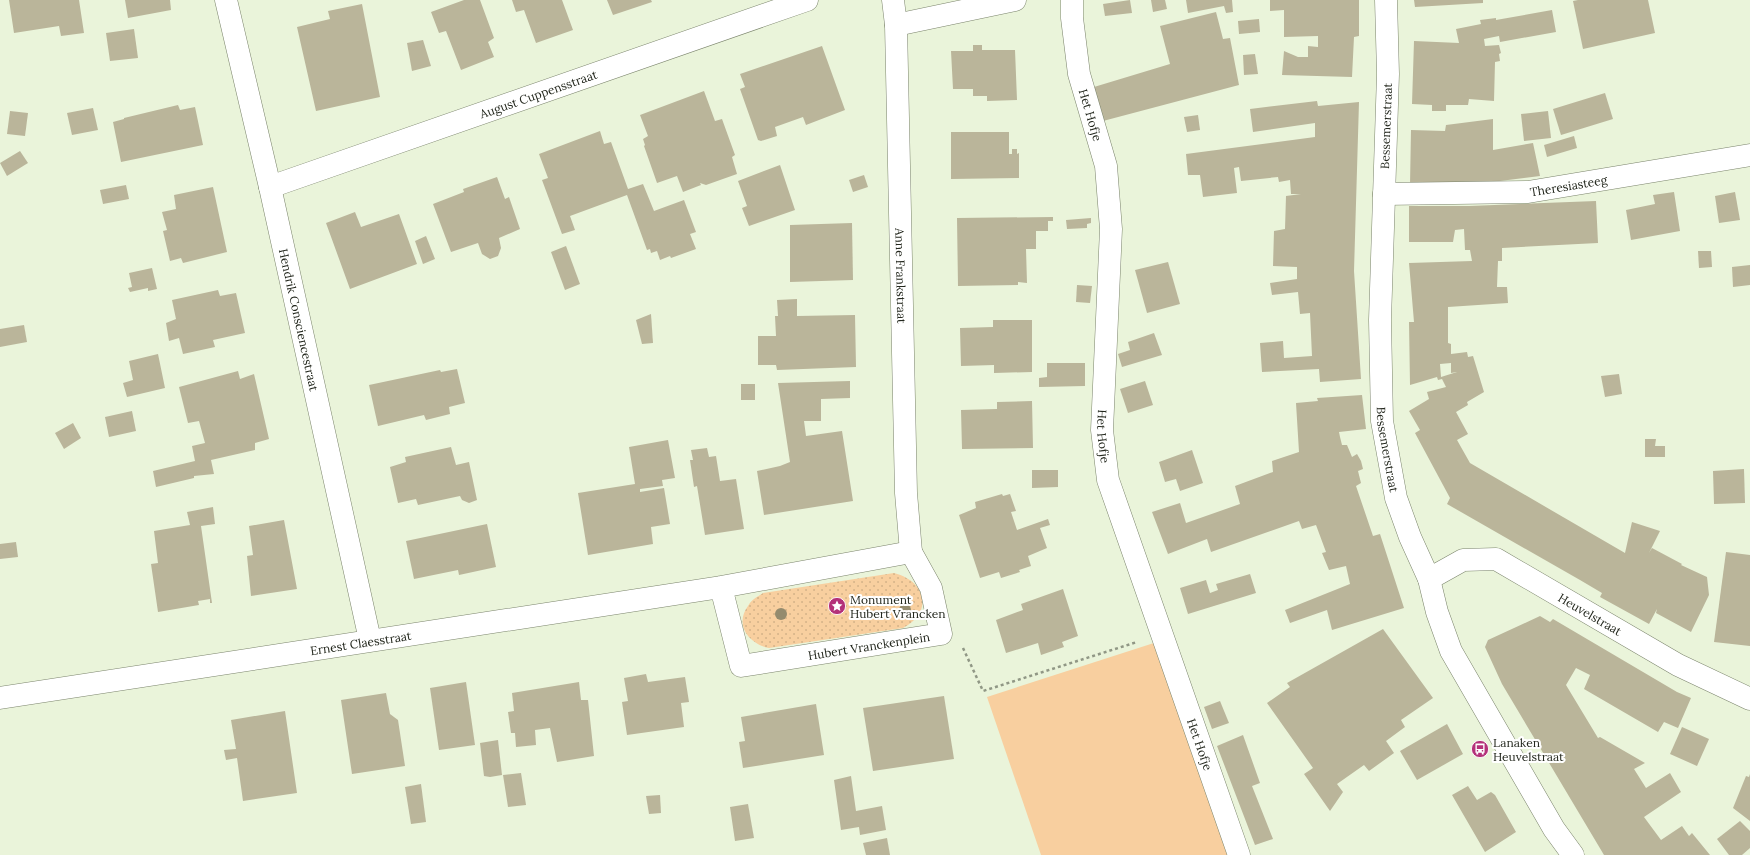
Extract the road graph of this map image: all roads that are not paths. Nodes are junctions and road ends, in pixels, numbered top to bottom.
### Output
1 (226, 0) edge
2 (807, 0) edge
3 (893, 0) edge
4 (1016, 0) edge
5 (1072, 0) edge
6 (1386, 0) edge
7 (896, 26) junction
8 (1750, 155) edge
9 (270, 187) junction
10 (1384, 194) junction
11 (911, 552) junction
12 (1429, 579) junction
13 (721, 587) junction
14 (370, 640) junction
15 (0, 698) edge
16 (1750, 699) edge
17 (1239, 855) edge
18 (1573, 855) edge

1 - 9 street, Hendrik Consciencestraat
2 - 9 street, August Cuppensstraat
3 - 7 street, Anne Frankstraat
4 - 7 street
5 - 17 street, Het Hofje
6 - 10 street, Bessemerstraat
7 - 11 street, Anne Frankstraat
8 - 10 street, Theresiasteeg
9 - 14 street, Hendrik Consciencestraat
10 - 12 street, Bessemerstraat
11 - 13 street
11 - 13 street, Hubert Vranckenplein
12 - 16 street, Heuvelstraat
12 - 18 street, Bessemerstraat
13 - 14 street, Ernest Claesstraat
14 - 15 street, Ernest Claesstraat

